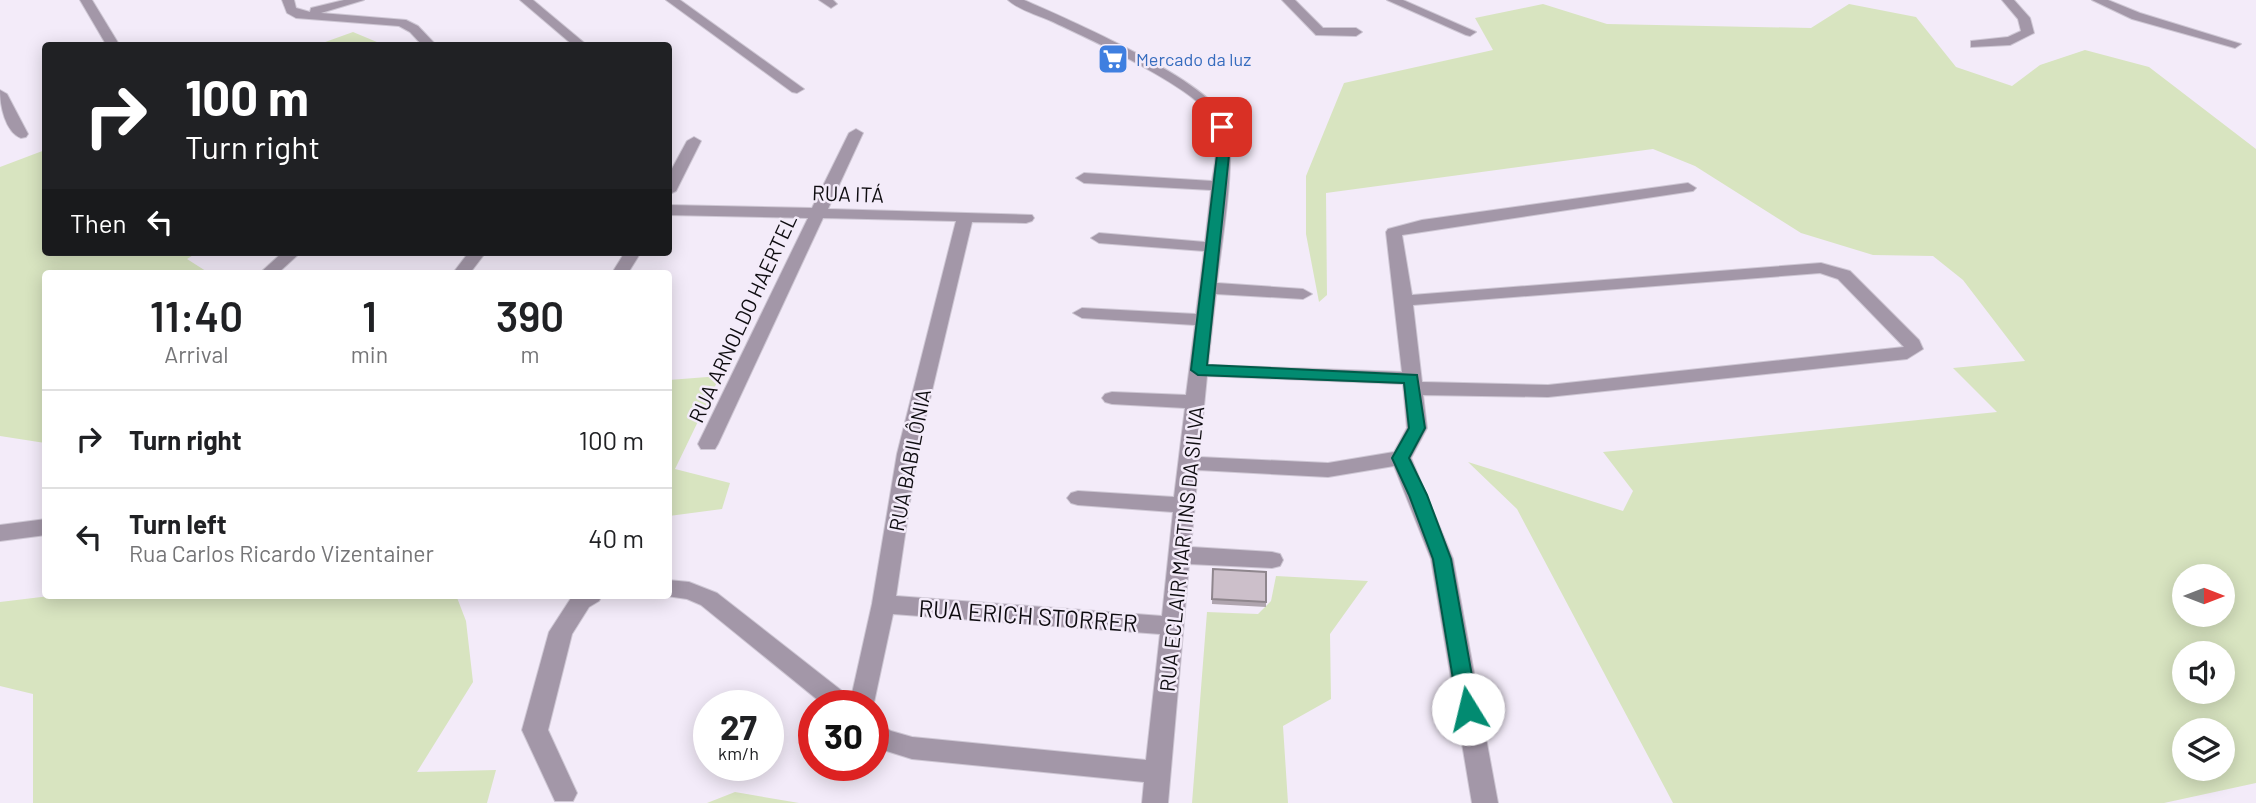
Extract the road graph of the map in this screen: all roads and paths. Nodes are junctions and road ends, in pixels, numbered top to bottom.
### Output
1 (86, 0) edge
2 (289, 0) edge
3 (358, 0) edge
4 (526, 0) edge
5 (672, 0) edge
6 (1014, 0) edge
7 (1288, 0) edge
8 (1392, 0) edge
9 (2008, 0) edge
10 (2098, 0) edge
11 (300, 15) junction
12 (1356, 32) dead end
13 (1470, 32) dead end
14 (112, 42) edge
15 (427, 42) edge
16 (577, 42) edge
17 (1975, 44) dead end
18 (2235, 44) dead end
19 (797, 89) dead end
20 (0, 93) edge
21 (856, 133) dead end
22 (21, 134) dead end
23 (694, 141) dead end
24 (1084, 178) dead end
25 (672, 183) edge
26 (1219, 186) junction
27 (1688, 188) dead end
28 (672, 209) edge
29 (818, 213) junction
30 (965, 217) junction
31 (1026, 218) dead end
32 (1099, 238) dead end
33 (1212, 247) junction
34 (288, 256) edge
35 (475, 256) edge
36 (272, 270) edge
37 (463, 270) edge
38 (1208, 288) junction
39 (1303, 294) dead end
40 (1404, 301) junction
41 (1082, 313) dead end
42 (1204, 320) junction
43 (1198, 370) junction
44 (1412, 383) junction
45 (1112, 398) dead end
46 (1195, 402) junction
47 (708, 444) dead end
48 (1401, 458) junction
49 (1188, 463) junction
50 (1078, 498) dead end
51 (1184, 505) junction
52 (42, 528) edge
53 (0, 533) edge
54 (1180, 555) junction
55 (1272, 560) dead end
56 (672, 589) edge
57 (584, 599) edge
58 (883, 604) junction
59 (1173, 626) junction
60 (822, 690) edge
61 (865, 690) edge
62 (889, 741) edge
63 (1158, 772) junction
64 (564, 793) dead end
65 (1155, 803) edge
66 (1485, 803) edge

1 - 14 street
2 - 11 street
3 - 11 street
4 - 16 street
5 - 19 street
6 - 26 street, RUA ECLAIR MARTINS DA SILVA
7 - 12 street
8 - 13 street
9 - 17 street
10 - 18 street
11 - 15 street
20 - 22 street
21 - 29 street, RUA ARNOLDO HAERTEL
23 - 25 street
24 - 26 street
26 - 33 street, RUA ECLAIR MARTINS DA SILVA
27 - 40 street
28 - 29 street, RUA ITÁ
29 - 30 street, RUA ITÁ
29 - 47 street, RUA ARNOLDO HAERTEL
30 - 31 street, RUA ITÁ
30 - 58 street, RUA BABILÔNIA
32 - 33 street
33 - 38 street, RUA ECLAIR MARTINS DA SILVA
34 - 36 street
35 - 37 street
38 - 39 street
38 - 42 street, RUA ECLAIR MARTINS DA SILVA
40 - 44 street
40 - 44 street
41 - 42 street
42 - 43 street, RUA ECLAIR MARTINS DA SILVA
43 - 44 street
43 - 46 street, RUA ECLAIR MARTINS DA SILVA
44 - 48 street
45 - 46 street
46 - 49 street, RUA ECLAIR MARTINS DA SILVA
48 - 49 street
48 - 66 street
49 - 51 street, RUA ECLAIR MARTINS DA SILVA
50 - 51 street
51 - 54 street, RUA ECLAIR MARTINS DA SILVA
52 - 53 street
54 - 55 street
54 - 59 street, RUA ECLAIR MARTINS DA SILVA
56 - 60 street
57 - 64 street
58 - 59 street, RUA ERICH STORRER
58 - 61 street, RUA BABILÔNIA
59 - 63 street, RUA ECLAIR MARTINS DA SILVA
62 - 63 street
63 - 65 street, RUA ECLAIR MARTINS DA SILVA

